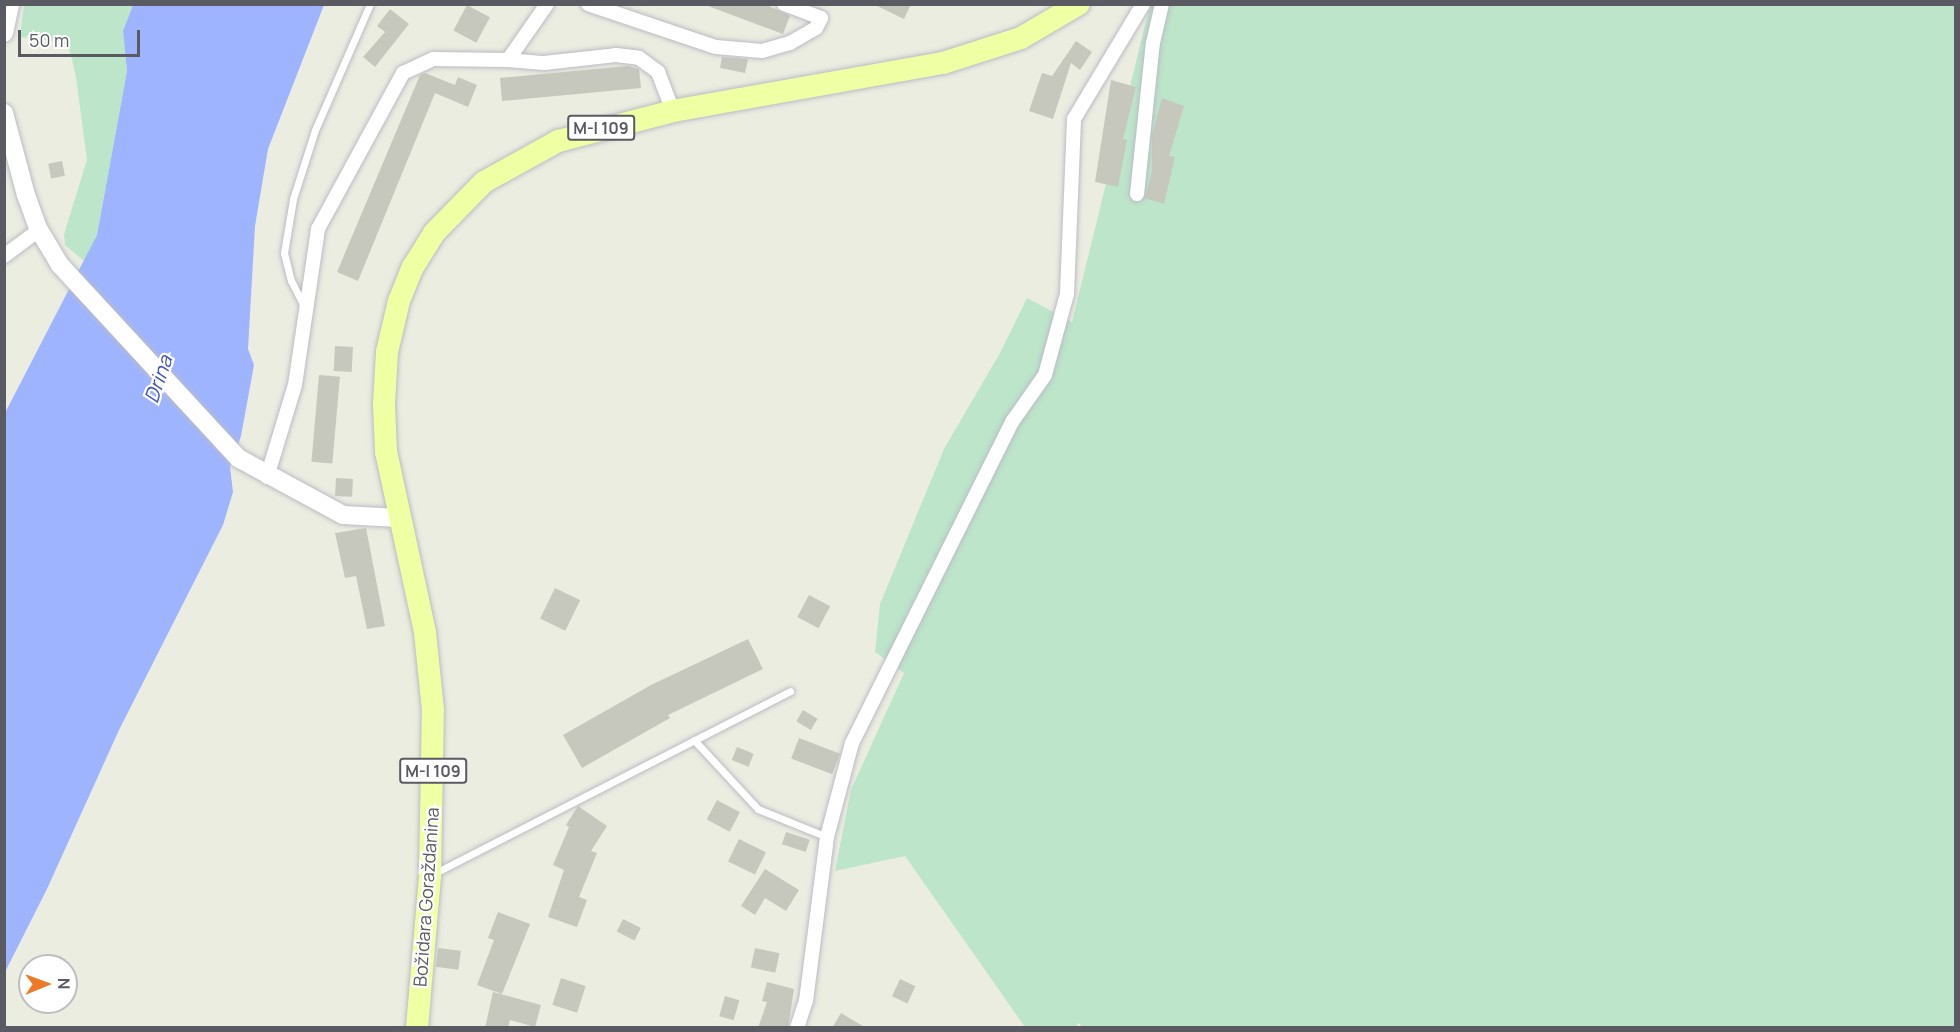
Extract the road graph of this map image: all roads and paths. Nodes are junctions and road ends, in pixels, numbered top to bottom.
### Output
1 (10, 4) edge
2 (370, 4) edge
3 (547, 4) edge
4 (588, 4) edge
5 (784, 4) edge
6 (1079, 4) edge
7 (1143, 4) edge
8 (1162, 4) edge
9 (4, 33) edge
10 (508, 60) junction
11 (673, 111) junction
12 (4, 113) edge
13 (1137, 194) dead end
14 (39, 230) junction
15 (4, 256) edge
16 (306, 308) junction
17 (267, 477) junction
18 (399, 518) junction
19 (790, 691) dead end
20 (694, 740) junction
21 (827, 837) junction
22 (430, 876) junction
23 (417, 1028) edge
24 (797, 1028) edge

1 - 9 street
2 - 16 lane
3 - 10 street
4 - 5 street
6 - 11 main road, M-I 109
7 - 21 street
8 - 13 street
10 - 11 street
10 - 16 street
11 - 18 main road, M-I 109
12 - 14 street
14 - 15 street
14 - 17 street
16 - 17 street
17 - 18 street
18 - 22 main road, Božidara Goraždanina / M-I 109
19 - 20 lane
20 - 21 lane
20 - 22 lane
21 - 24 street
22 - 23 main road, Božidara Goraždanina / M-I 109

